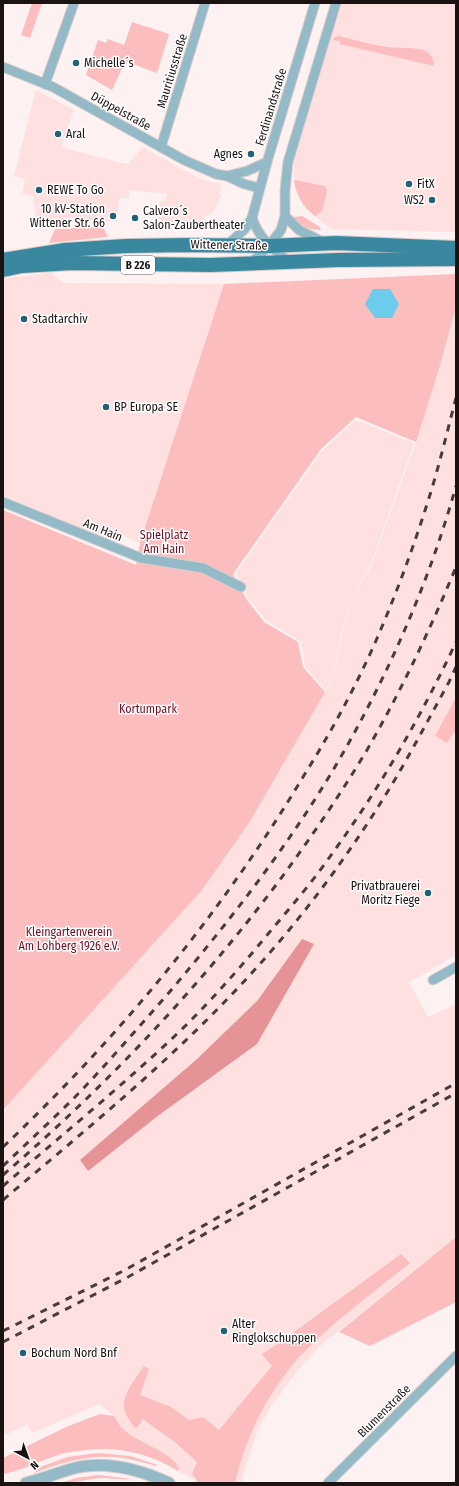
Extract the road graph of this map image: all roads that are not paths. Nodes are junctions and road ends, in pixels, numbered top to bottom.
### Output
1 (74, 3) edge
2 (205, 3) edge
3 (315, 3) edge
4 (336, 3) edge
5 (3, 67) edge
6 (45, 84) junction
7 (161, 147) junction
8 (267, 162) junction
9 (227, 176) junction
10 (259, 188) junction
11 (285, 216) junction
12 (252, 218) junction
13 (326, 243) junction
14 (227, 245) junction
15 (269, 246) junction
16 (456, 248) edge
17 (456, 259) edge
18 (3, 260) edge
19 (289, 262) junction
20 (250, 264) junction
21 (3, 270) edge
22 (3, 502) edge
23 (241, 587) dead end
24 (456, 967) edge
25 (433, 980) dead end
26 (456, 1356) edge
27 (26, 1483) edge
28 (169, 1483) edge
29 (328, 1483) edge

1 - 6 street
2 - 7 street, Mauritiusstraße
3 - 8 street, Ferdinandstraße
4 - 11 street
5 - 6 street, Düppelstraße
6 - 7 street, Düppelstraße
7 - 9 street, Düppelstraße
8 - 9 street
8 - 10 street, Ferdinandstraße
9 - 10 street, Düppelstraße
10 - 12 street, Ferdinandstraße
11 - 13 street
11 - 15 street
12 - 14 street, Ferdinandstraße
12 - 15 street
13 - 15 main road, Wittener Straße / B 226
13 - 16 main road, Wittener Straße / B 226
14 - 15 main road, Wittener Straße / B 226
14 - 18 main road, Wittener Straße / B 226
15 - 19 street
15 - 20 street
17 - 19 main road, Wittener Straße / B 226
19 - 20 main road, Wittener Straße / B 226
20 - 21 main road, Wittener Straße / B 226
22 - 23 street, Am Hain
24 - 25 street
26 - 29 street, Blumenstraße
27 - 28 street

